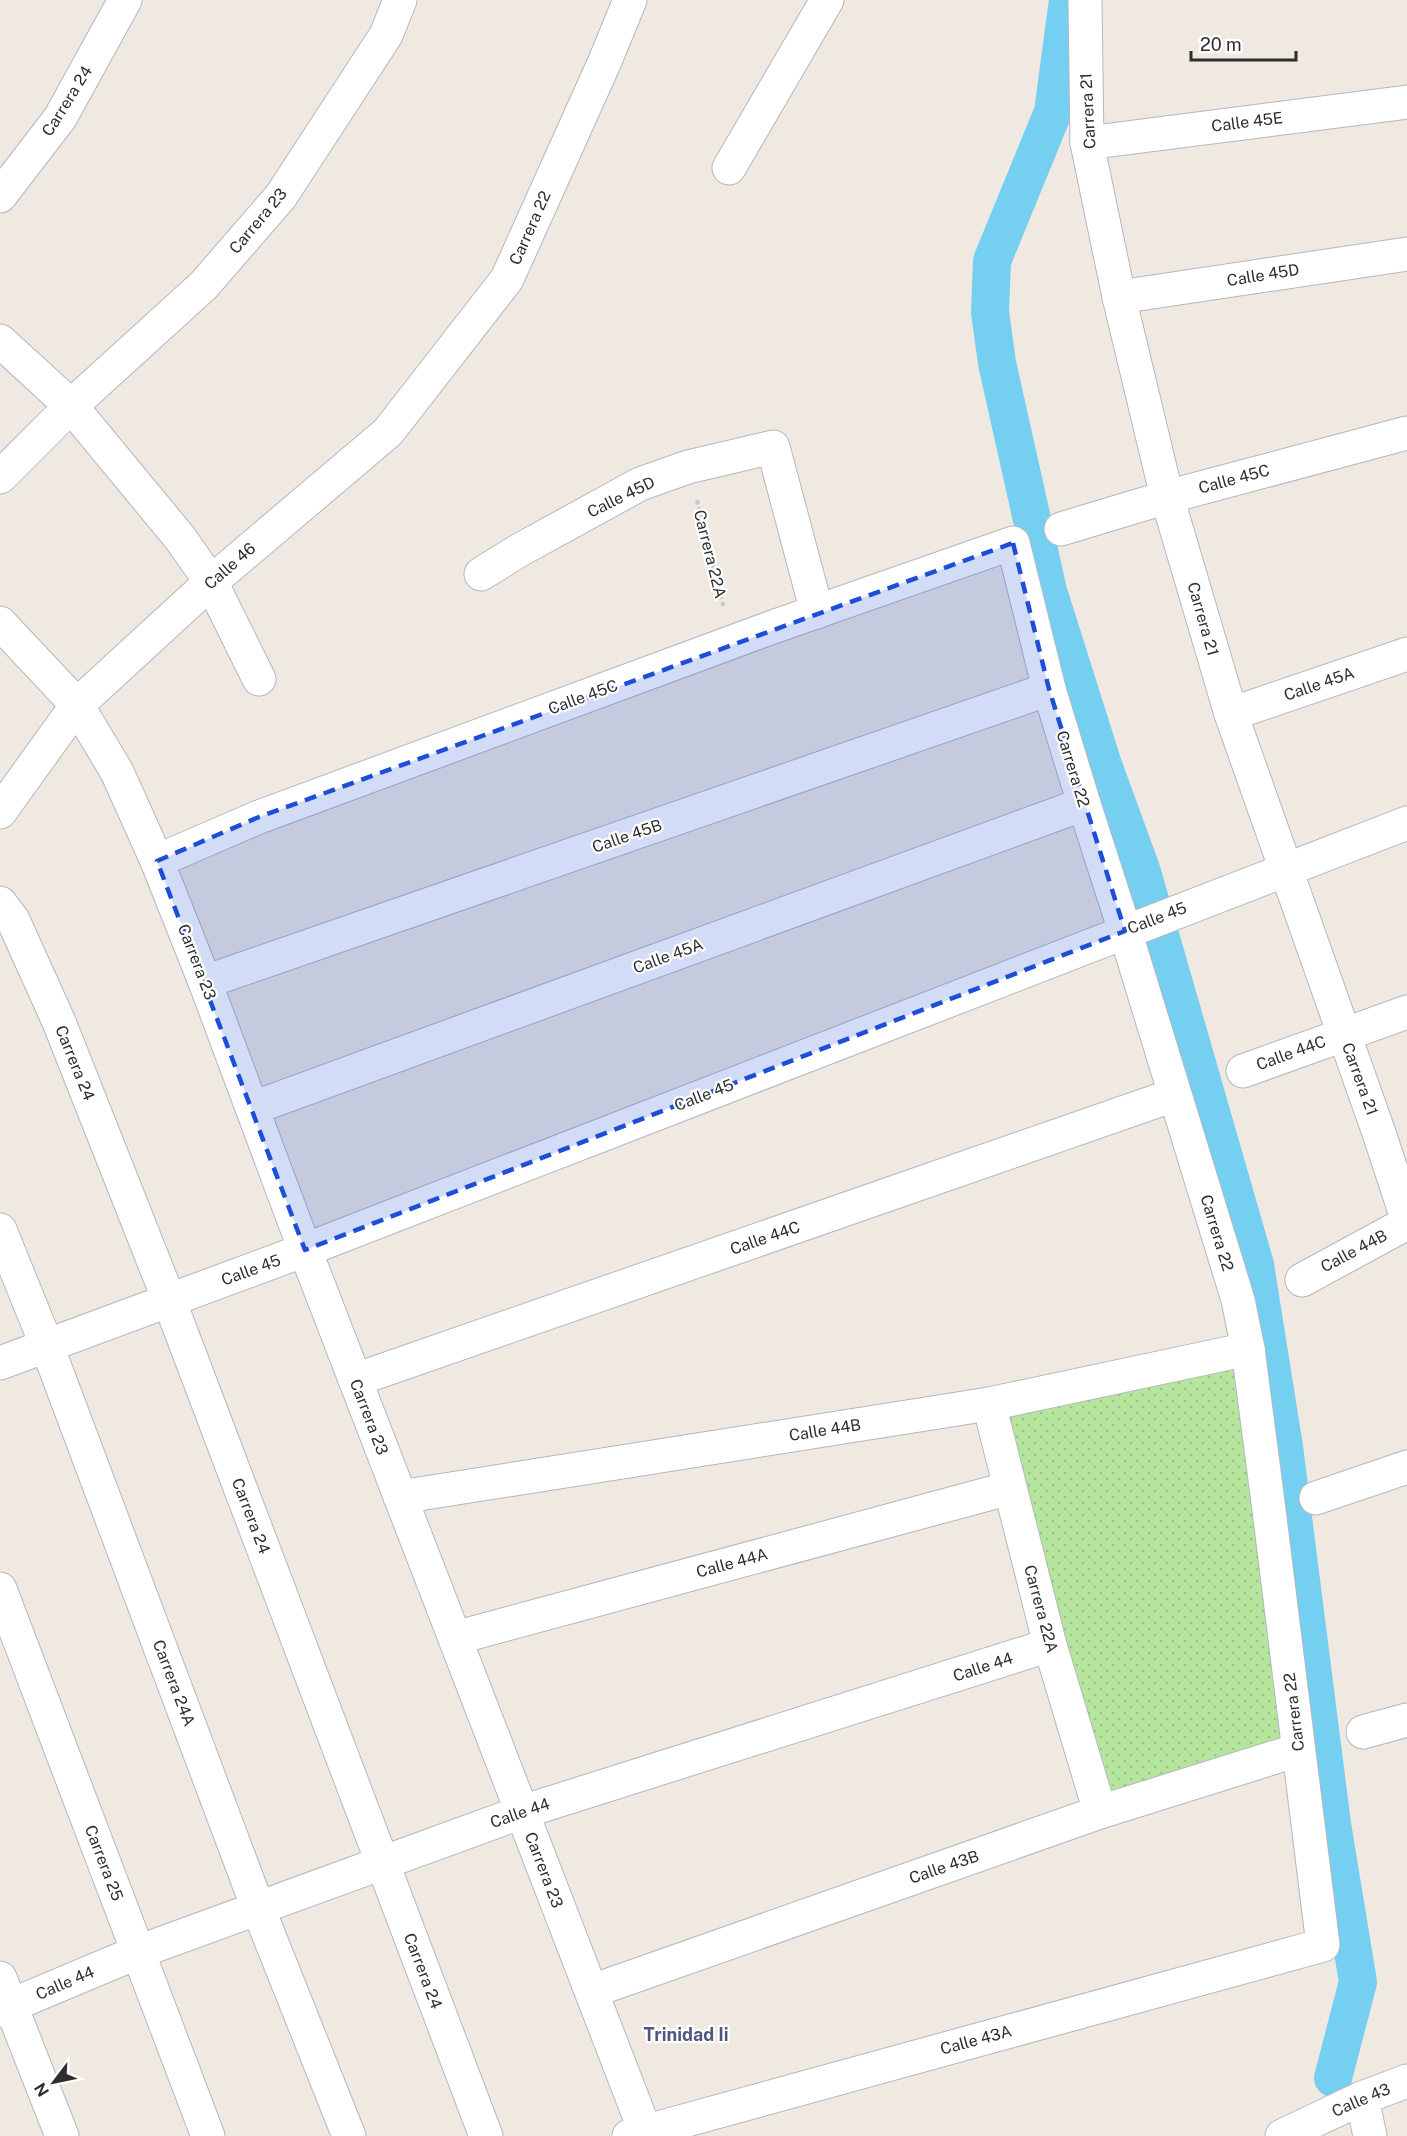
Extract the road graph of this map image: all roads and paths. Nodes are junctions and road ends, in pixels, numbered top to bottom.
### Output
1 (400, 0) edge
2 (630, 0) edge
3 (827, 0) edge
4 (1087, 0) edge
5 (120, 2) edge
6 (1407, 102) edge
7 (1087, 143) junction
8 (729, 168) dead end
9 (0, 196) edge
10 (1407, 254) edge
11 (1119, 297) junction
12 (0, 341) edge
13 (71, 406) junction
14 (388, 432) joint
15 (1407, 433) edge
16 (688, 467) junction
17 (0, 477) edge
18 (1167, 497) junction
19 (1061, 529) dead end
20 (1013, 543) joint
21 (481, 574) dead end
22 (211, 582) junction
23 (817, 612) junction
24 (0, 623) edge
25 (732, 642) junction
26 (1407, 654) edge
27 (259, 679) dead end
28 (1049, 689) junction
29 (77, 705) junction
30 (1231, 714) junction
31 (1084, 804) junction
32 (0, 812) edge
33 (1407, 823) edge
34 (158, 861) junction
35 (1285, 870) junction
36 (0, 903) edge
37 (1135, 927) junction
38 (206, 982) junction
39 (1407, 1012) edge
40 (1344, 1034) junction
41 (1243, 1071) dead end
42 (1174, 1095) junction
43 (253, 1108) junction
44 (1393, 1129) edge
45 (1407, 1220) edge
46 (0, 1230) edge
47 (305, 1250) junction
48 (1302, 1280) dead end
49 (169, 1300) junction
50 (47, 1346) junction
51 (1248, 1349) junction
52 (0, 1363) edge
53 (356, 1380) junction
54 (989, 1404) junction
55 (1407, 1467) edge
56 (1010, 1488) junction
57 (400, 1497) junction
58 (1316, 1498) dead end
59 (0, 1589) edge
60 (455, 1638) junction
61 (1050, 1646) junction
62 (1407, 1720) edge
63 (1363, 1732) dead end
64 (1298, 1750) junction
65 (522, 1812) junction
66 (1100, 1812) junction
67 (382, 1862) junction
68 (258, 1908) junction
69 (1323, 1945) joint
70 (138, 1952) junction
71 (592, 1991) junction
72 (4, 1998) edge
73 (1407, 2081) edge
74 (1362, 2098) junction
75 (640, 2134) edge
76 (62, 2136) edge
77 (208, 2136) edge
78 (349, 2136) edge
79 (486, 2136) edge
80 (1282, 2136) edge
81 (1370, 2136) edge

1 - 13 street, Carrera 23
2 - 14 street, Carrera 22
3 - 8 street
4 - 7 street, Carrera 21
5 - 9 street, Carrera 24
6 - 7 street, Calle 45E
7 - 11 street, Carrera 21
10 - 11 street, Calle 45D
11 - 18 street, Carrera 21
12 - 13 street
13 - 17 street, Carrera 23
13 - 22 street
14 - 22 street, Calle 46
15 - 18 street, Calle 45C
16 - 21 street, Calle 45D
16 - 23 street, Calle 45D
16 - 25 path, Carrera 22A
18 - 19 street, Calle 45C
18 - 30 street, Carrera 21
20 - 23 street, Calle 45C
20 - 28 street, Carrera 22
22 - 27 street
22 - 29 street, Calle 46
23 - 25 street, Calle 45C
24 - 29 street, Carrera 23
25 - 34 street, Calle 45C
26 - 30 street, Calle 45A
28 - 31 street, Carrera 22
28 - 38 street, Calle 45B
29 - 32 street, Calle 46
29 - 34 street, Carrera 23
30 - 35 street, Carrera 21
31 - 37 street, Carrera 22
31 - 43 street, Calle 45A
33 - 35 street, Calle 45
34 - 38 street, Carrera 23
35 - 37 street, Calle 45
35 - 40 street, Carrera 21
36 - 49 street, Carrera 24
37 - 42 street, Carrera 22
37 - 47 street, Calle 45
38 - 43 street, Carrera 23
39 - 40 street, Calle 44C
40 - 41 street, Calle 44C
40 - 44 street, Carrera 21
42 - 51 street, Carrera 22
42 - 53 street, Calle 44C
43 - 47 street, Carrera 23
44 - 45 street, Carrera 21
45 - 48 street, Calle 44B
46 - 50 street, Carrera 24A
47 - 49 street, Calle 45
47 - 53 street, Carrera 23
49 - 50 street, Calle 45
49 - 67 street, Carrera 24
50 - 52 street, Calle 45
50 - 68 street, Carrera 24A
51 - 54 street, Calle 44B
51 - 64 street, Carrera 22
53 - 57 street, Carrera 23
54 - 56 street, Carrera 22A
54 - 57 street, Calle 44B
55 - 58 street
56 - 60 street, Calle 44A
56 - 61 street, Carrera 22A
57 - 60 street, Carrera 23
59 - 70 street, Carrera 25
60 - 65 street, Carrera 23
61 - 65 street, Calle 44
61 - 66 street, Carrera 22A
62 - 63 street
64 - 66 street, Calle 43B
64 - 69 street, Carrera 22
65 - 67 street, Calle 44
65 - 71 street, Carrera 23
66 - 71 street, Calle 43B
67 - 68 street, Calle 44
67 - 79 street, Carrera 24
68 - 70 street, Calle 44
68 - 78 street, Carrera 24A
69 - 75 street, Calle 43A
70 - 72 street, Calle 44
70 - 77 street, Carrera 25
71 - 75 street, Carrera 23
72 - 76 street
73 - 74 street, Calle 43
74 - 80 street, Calle 43
74 - 81 street

